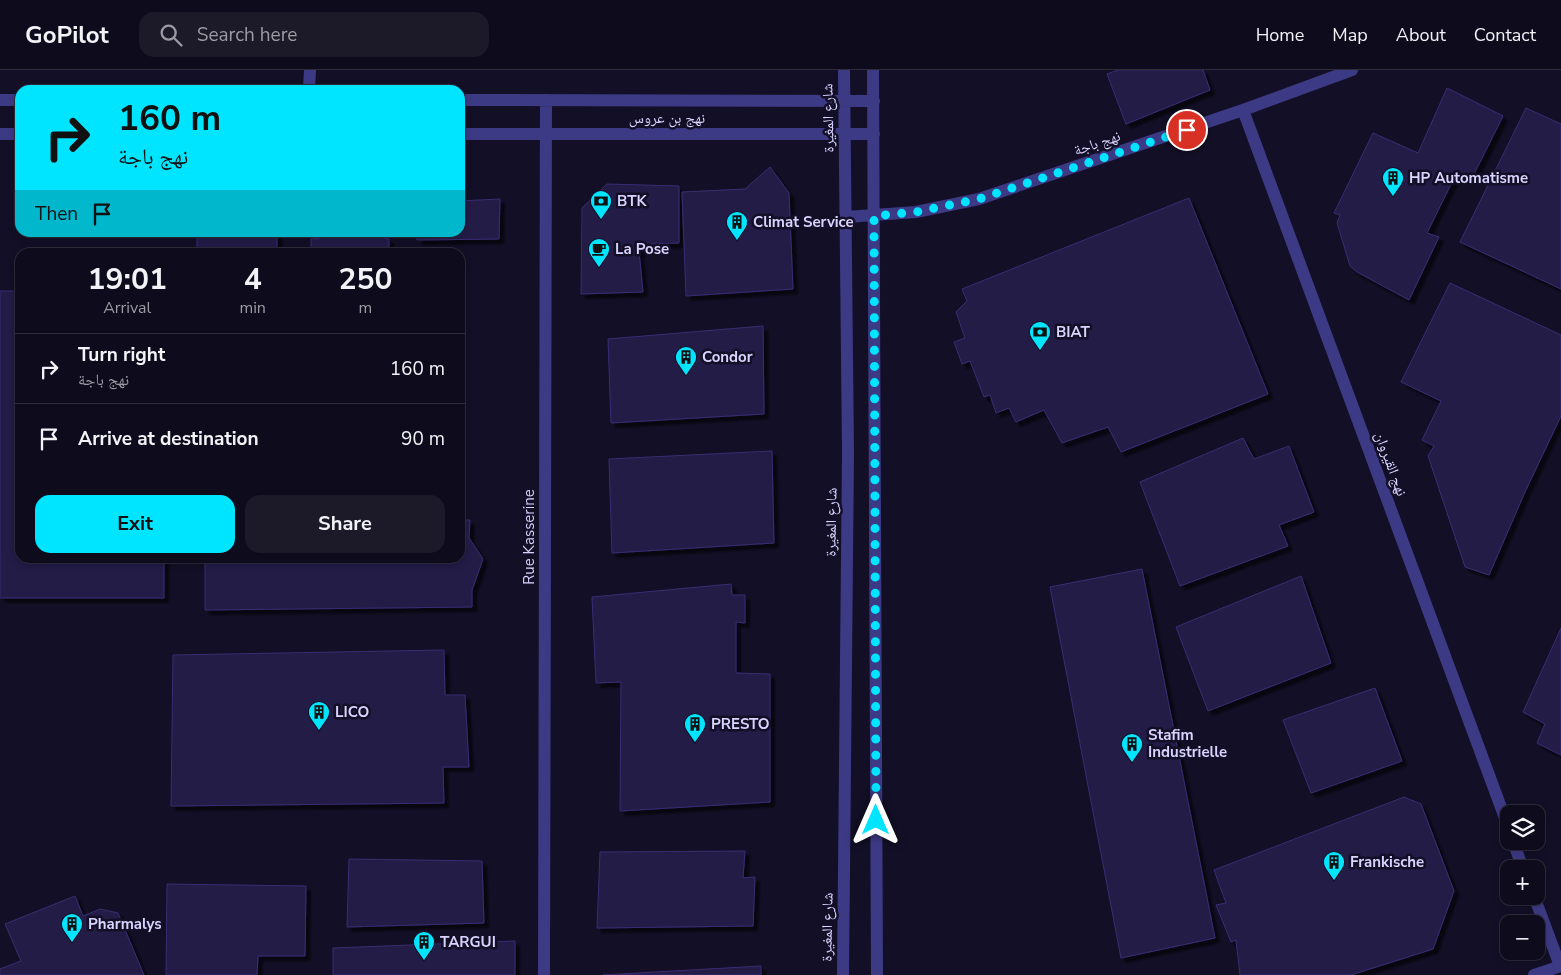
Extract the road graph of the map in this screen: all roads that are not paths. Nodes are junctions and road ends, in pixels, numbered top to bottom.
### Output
1 (310, 70) edge
2 (844, 70) edge
3 (873, 70) edge
4 (1352, 70) edge
5 (310, 85) edge
6 (0, 100) edge
7 (15, 100) edge
8 (465, 100) edge
9 (546, 100) junction
10 (844, 101) junction
11 (874, 101) junction
12 (1243, 110) junction
13 (0, 134) edge
14 (15, 134) edge
15 (465, 134) edge
16 (546, 134) junction
17 (844, 134) junction
18 (874, 134) junction
19 (874, 216) junction
20 (846, 217) junction
21 (1500, 805) edge
22 (1537, 905) edge
23 (1560, 966) edge
24 (544, 975) edge
25 (842, 975) edge
26 (876, 975) edge
27 (1534, 975) edge

1 - 5 street
2 - 10 street, شارع المغيرة
3 - 11 street
4 - 12 street, نهج باجة
6 - 7 street
8 - 9 street, نهج بن عروس
9 - 10 street, نهج بن عروس
9 - 16 street, Rue Kasserine
10 - 11 street, نهج بن عروس
10 - 17 street, شارع المغيرة
11 - 18 street
12 - 19 street, نهج باجة
12 - 21 street, نهج القيروان
13 - 14 street
15 - 16 street, نهج بن عروس
16 - 17 street, نهج بن عروس
16 - 24 street, Rue Kasserine
17 - 18 street, نهج بن عروس
17 - 20 street, شارع المغيرة
18 - 19 street
19 - 20 street, نهج باجة
19 - 26 street
20 - 25 street, شارع المغيرة
22 - 23 street
23 - 27 street

